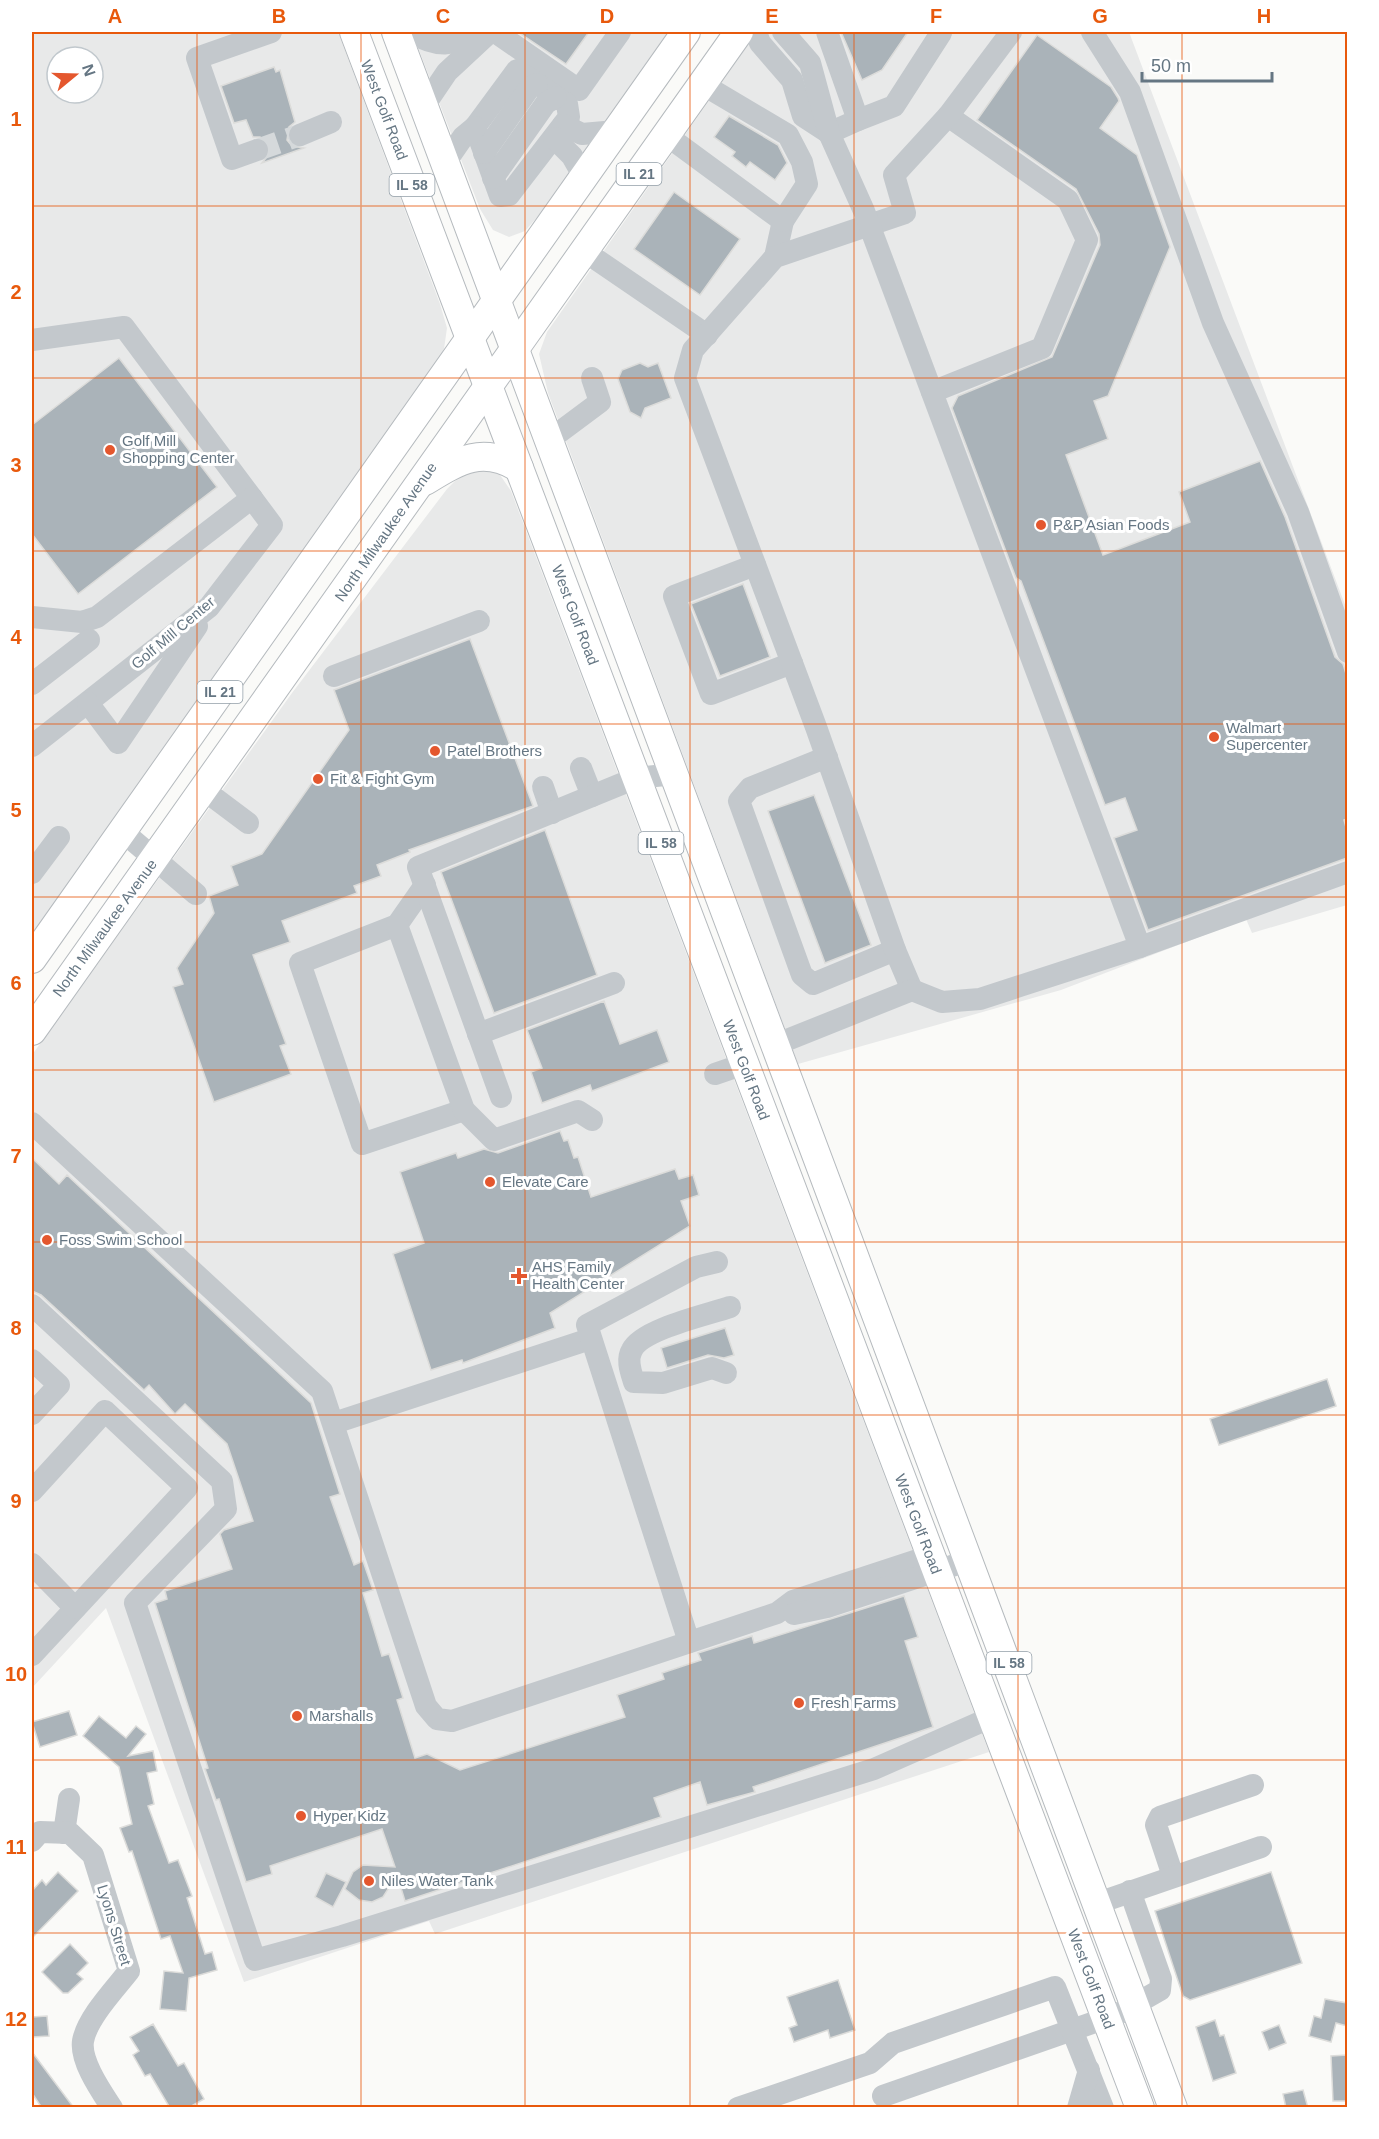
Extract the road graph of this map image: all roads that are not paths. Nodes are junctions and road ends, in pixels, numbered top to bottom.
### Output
1 (271, 32) edge
2 (354, 32) edge
3 (396, 32) edge
4 (410, 32) edge
5 (491, 32) edge
6 (620, 32) edge
7 (686, 32) edge
8 (739, 32) edge
9 (756, 32) edge
10 (783, 32) edge
11 (827, 32) edge
12 (1011, 32) edge
13 (1092, 32) edge
14 (941, 33) dead end
15 (702, 84) junction
16 (546, 90) junction
17 (424, 106) junction
18 (948, 116) junction
19 (858, 120) junction
20 (331, 122) dead end
21 (475, 127) junction
22 (616, 131) junction
23 (559, 132) junction
24 (829, 133) junction
25 (300, 135) tunnel mouth
26 (666, 135) junction
27 (257, 150) tunnel mouth
28 (446, 163) junction
29 (489, 166) junction
30 (584, 177) junction
31 (783, 221) junction
32 (869, 225) junction
33 (584, 251) junction
34 (775, 257) junction
35 (497, 300) junction
36 (707, 335) junction
37 (470, 338) junction
38 (32, 340) edge
39 (515, 349) junction
40 (592, 378) dead end
41 (488, 387) junction
42 (932, 392) junction
43 (549, 440) junction
44 (519, 468) junction
45 (418, 486) junction
46 (252, 498) junction
47 (755, 565) junction
48 (209, 607) junction
49 (32, 617) edge
50 (479, 621) dead end
51 (89, 640) dead end
52 (1347, 652) edge
53 (792, 663) junction
54 (334, 676) dead end
55 (32, 684) edge
56 (88, 703) junction
57 (32, 746) edge
58 (827, 757) junction
59 (671, 763) junction
60 (581, 768) dead end
61 (636, 778) junction
62 (543, 787) dead end
63 (204, 790) junction
64 (592, 796) junction
65 (552, 813) junction
66 (248, 823) dead end
67 (122, 831) junction
68 (59, 837) dead end
69 (154, 859) junction
70 (1347, 872) edge
71 (32, 873) edge
72 (425, 885) junction
73 (196, 894) dead end
74 (397, 925) junction
75 (1140, 947) junction
76 (894, 950) junction
77 (32, 959) edge
78 (614, 983) dead end
79 (912, 990) junction
80 (32, 1031) edge
81 (478, 1034) junction
82 (777, 1044) junction
83 (744, 1064) junction
84 (715, 1074) dead end
85 (501, 1097) dead end
86 (464, 1110) junction
87 (592, 1120) dead end
88 (32, 1123) edge
89 (717, 1263) dead end
90 (32, 1305) edge
91 (730, 1307) dead end
92 (590, 1339) junction
93 (32, 1360) edge
94 (726, 1373) dead end
95 (32, 1414) edge
96 (334, 1423) junction
97 (32, 1491) edge
98 (970, 1560) junction
99 (32, 1564) edge
100 (933, 1564) junction
101 (75, 1608) junction
102 (690, 1642) junction
103 (32, 1655) edge
104 (992, 1717) junction
105 (1253, 1785) dead end
106 (69, 1799) dead end
107 (63, 1833) junction
108 (36, 1836) edge
109 (1261, 1847) dead end
110 (1173, 1876) junction
111 (1130, 1891) junction
112 (1098, 1903) junction
113 (1135, 2004) junction
114 (1106, 2018) junction
115 (1073, 2029) junction
116 (870, 2064) junction
117 (1089, 2070) junction
118 (885, 2102) edge
119 (112, 2108) edge
120 (738, 2108) edge
121 (1078, 2108) edge
122 (1103, 2108) edge
123 (1140, 2108) edge
124 (1173, 2108) edge

1 - 27 street
2 - 37 main road, West Golf Road / IL 58
3 - 17 main road, IL 58
4 - 5 street
5 - 6 street
5 - 17 street
7 - 22 main road, IL 21
8 - 15 main road, North Milwaukee Avenue / IL 21
9 - 24 street
10 - 24 street
11 - 19 street
12 - 18 street
13 - 52 street
14 - 19 street
15 - 26 main road, North Milwaukee Avenue / IL 21
15 - 31 street
16 - 21 street
16 - 23 street
16 - 29 street
17 - 28 main road, IL 58
18 - 32 street
18 - 42 street
19 - 24 street
20 - 25 street
21 - 28 street
21 - 29 street
22 - 23 street
22 - 30 main road, IL 21
23 - 29 street
23 - 30 street
24 - 32 street
26 - 31 street
26 - 33 main road, North Milwaukee Avenue / IL 21
28 - 35 main road, IL 58
30 - 35 main road, IL 21
31 - 34 street
32 - 34 street
32 - 42 street
33 - 36 street
33 - 39 main road, North Milwaukee Avenue / IL 21
34 - 36 street
35 - 37 main road, IL 21
35 - 39 main road, IL 58
36 - 47 street
37 - 41 main road, West Golf Road / IL 58
37 - 67 main road, IL 21
38 - 46 street, Golf Mill Center
39 - 41 main road, North Milwaukee Avenue / IL 21
39 - 43 main road, IL 58
40 - 43 street
41 - 44 main road, West Golf Road / IL 58
41 - 45 main road, North Milwaukee Avenue / IL 21
42 - 75 street
43 - 59 main road, IL 58
44 - 45 main road
44 - 61 main road, West Golf Road / IL 58
45 - 63 main road, North Milwaukee Avenue / IL 21
46 - 48 street, Golf Mill Center
46 - 49 street
47 - 53 street
47 - 53 street
48 - 56 street, Golf Mill Center
48 - 56 street
50 - 54 street
51 - 55 street
53 - 58 street
56 - 57 street, Golf Mill Center
58 - 76 street
58 - 76 street
59 - 61 street
59 - 82 main road, IL 58
60 - 64 street
61 - 64 street
61 - 83 main road, West Golf Road / IL 58
62 - 65 street
63 - 66 street
63 - 69 main road, North Milwaukee Avenue / IL 21
64 - 65 street
65 - 72 street
67 - 69 street
67 - 77 main road, IL 21
68 - 71 street
69 - 73 street
69 - 80 main road, North Milwaukee Avenue / IL 21
70 - 75 street
72 - 74 street
72 - 81 street
74 - 86 street
74 - 86 street
75 - 79 street
76 - 79 street
78 - 81 street
79 - 82 street
81 - 85 street
82 - 98 main road, IL 58
83 - 84 street
83 - 100 main road, West Golf Road / IL 58
86 - 87 street
88 - 96 street
89 - 92 street
90 - 104 street
91 - 94 street
92 - 96 street
92 - 102 street
93 - 95 street
96 - 102 street
97 - 101 street
98 - 100 street
98 - 112 main road, IL 58
99 - 101 street
100 - 102 street
100 - 104 main road, West Golf Road / IL 58
101 - 103 street
104 - 114 main road, West Golf Road / IL 58
105 - 110 street
106 - 107 street
107 - 108 street
107 - 119 street, Lyons Street
109 - 110 street
110 - 111 street
111 - 112 street
111 - 113 street
112 - 113 main road, IL 58
113 - 114 street
113 - 124 main road, IL 58
114 - 115 street
114 - 123 main road, West Golf Road / IL 58
115 - 116 street
115 - 117 street
115 - 118 street
116 - 118 street
116 - 120 street
117 - 121 street
117 - 122 street

